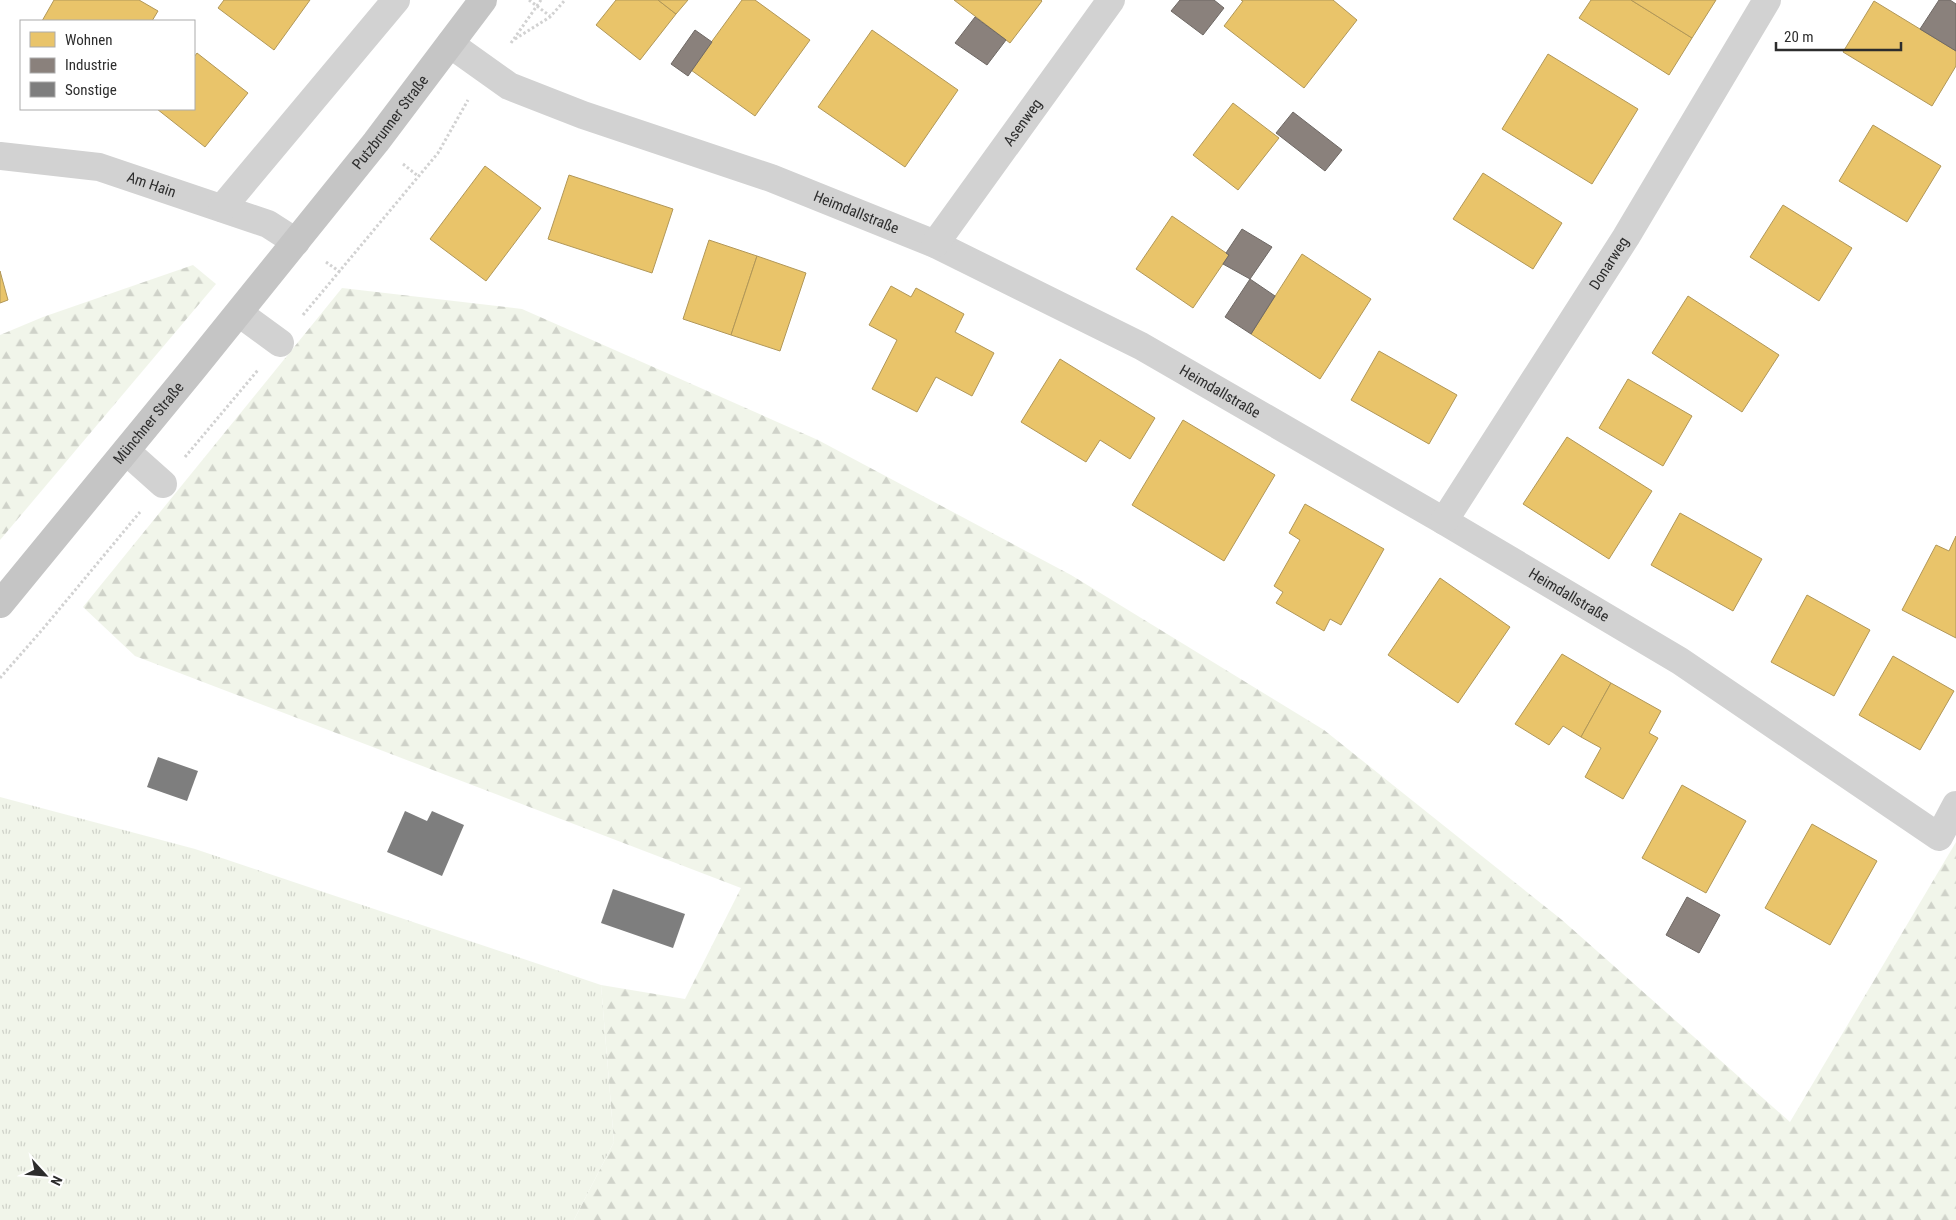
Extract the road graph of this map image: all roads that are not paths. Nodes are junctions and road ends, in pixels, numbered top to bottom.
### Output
1 (396, 0) edge
2 (483, 0) edge
3 (1111, 0) edge
4 (1767, 0) edge
5 (450, 44) junction
6 (0, 156) edge
7 (222, 208) junction
8 (296, 242) junction
9 (935, 244) junction
10 (238, 313) junction
11 (280, 343) dead end
12 (126, 451) junction
13 (163, 484) dead end
14 (1444, 521) junction
15 (0, 604) edge
16 (1956, 805) edge

1 - 7 street
2 - 5 main road, Putzbrunner Straße
3 - 9 street, Asenweg
4 - 14 street, Donarweg
5 - 8 main road, Putzbrunner Straße
5 - 9 street, Heimdallstraße
6 - 7 street, Am Hain
7 - 8 street, Am Hain
8 - 10 main road, Münchner Straße
9 - 14 street, Heimdallstraße
10 - 11 street
10 - 12 main road, Münchner Straße
12 - 13 street
12 - 15 main road, Münchner Straße
14 - 16 street, Heimdallstraße

